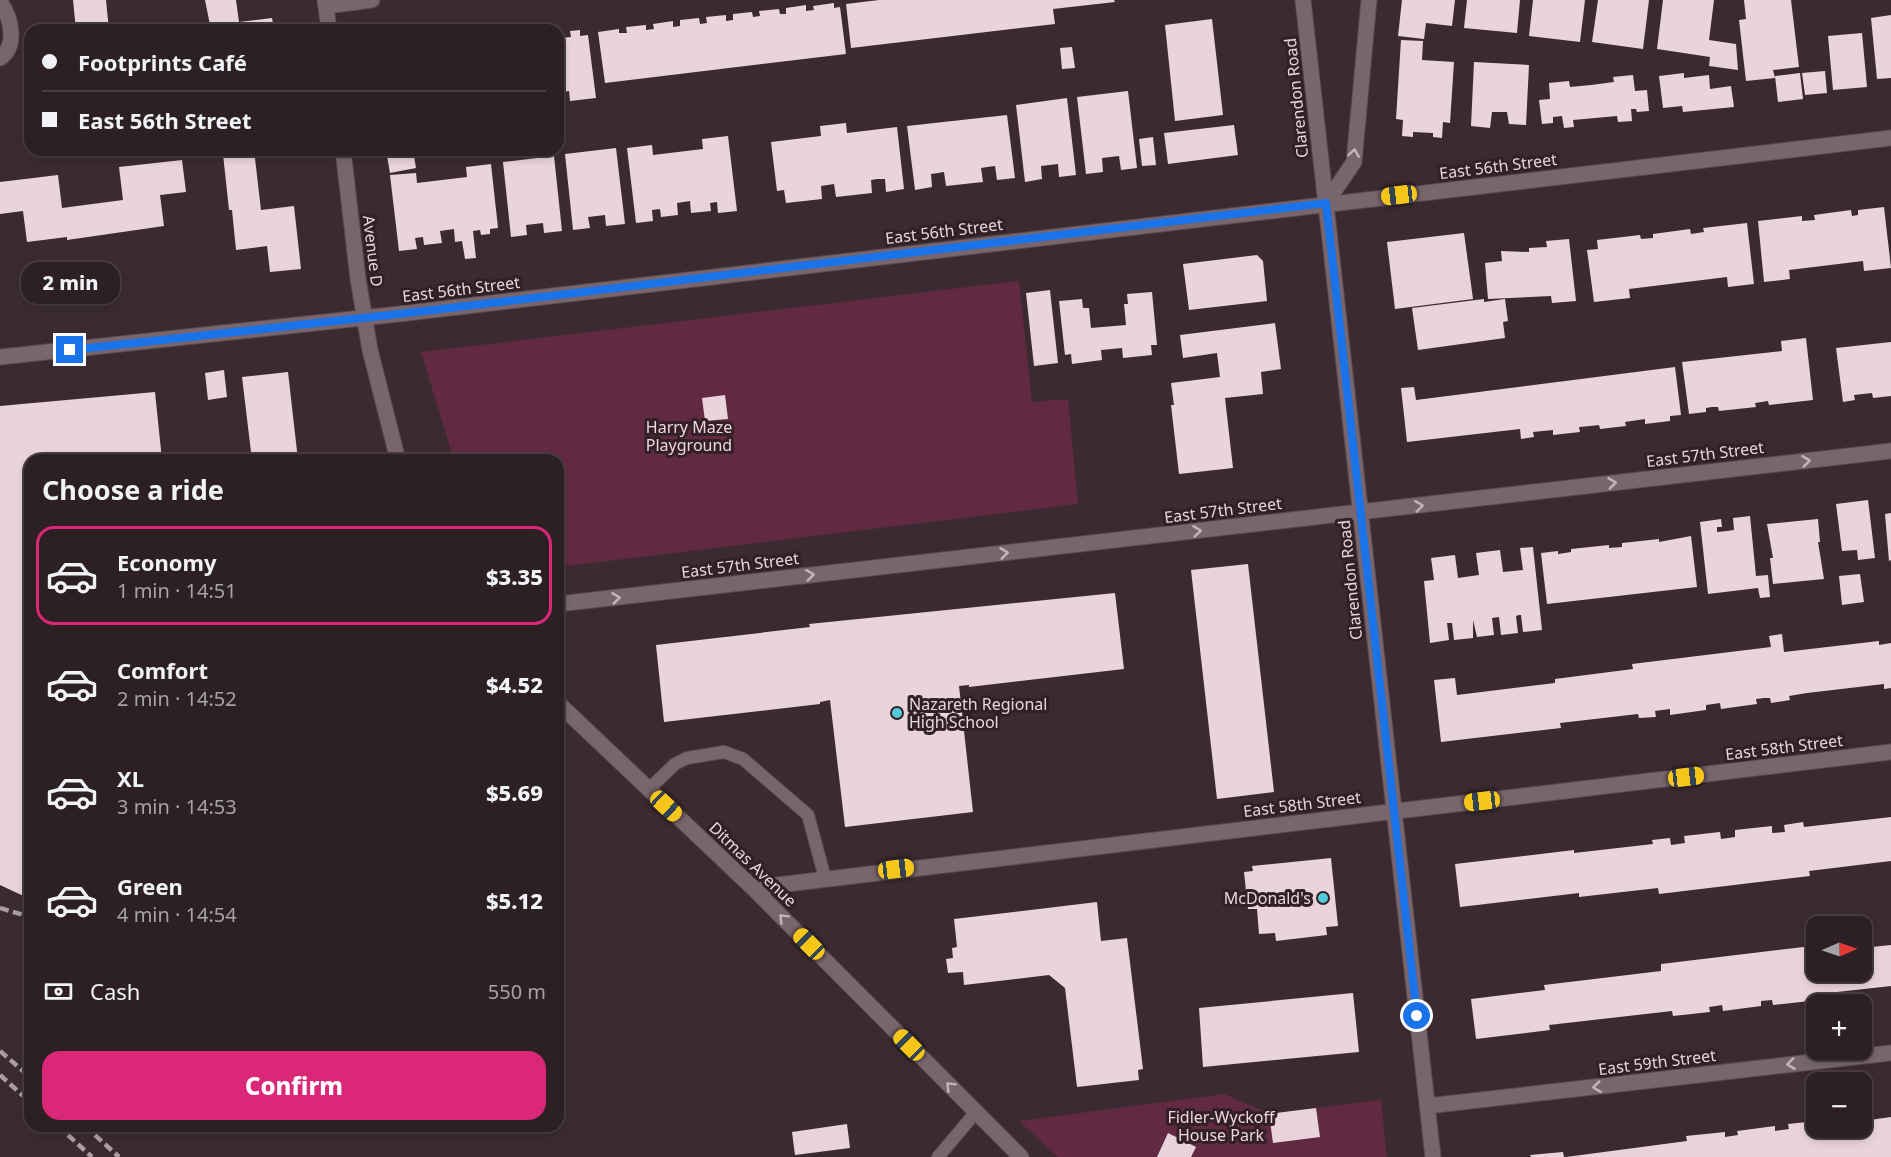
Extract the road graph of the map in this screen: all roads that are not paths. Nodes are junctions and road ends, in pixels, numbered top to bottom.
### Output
1 (372, 0) edge
2 (1303, 0) edge
3 (1369, 0) edge
4 (0, 2) edge
5 (325, 3) edge
6 (328, 24) edge
7 (0, 58) edge
8 (1891, 138) edge
9 (344, 156) edge
10 (1326, 203) junction
11 (364, 318) junction
12 (0, 357) edge
13 (1891, 450) edge
14 (397, 454) edge
15 (1360, 512) junction
16 (564, 603) edge
17 (564, 709) edge
18 (1891, 752) edge
19 (649, 789) junction
20 (1394, 811) junction
21 (825, 878) junction
22 (753, 888) junction
23 (1891, 1053) edge
24 (1427, 1106) junction
25 (976, 1112) junction
26 (938, 1157) edge
27 (1021, 1157) edge
28 (1433, 1157) edge

1 - 5 street
2 - 10 street, Clarendon Road
10 -> 3 street
4 - 7 street
5 - 6 street
8 - 10 street, East 56th Street
9 - 11 street, Avenue D
10 - 11 street, East 56th Street
10 - 15 street, Clarendon Road
11 - 12 street, East 56th Street
11 - 14 street, Avenue D
15 -> 13 street, East 57th Street
16 -> 15 street, East 57th Street
15 - 20 street, Clarendon Road
17 - 19 street, Ditmas Avenue
18 - 20 street, East 58th Street
19 - 21 lane
19 - 22 street, Ditmas Avenue
20 - 21 street, East 58th Street
20 - 24 street, Clarendon Road
21 - 22 street, East 58th Street
25 -> 22 street, Ditmas Avenue
23 -> 24 street, East 59th Street
24 - 28 street, Clarendon Road
25 - 26 lane
25 - 27 street, Ditmas Avenue

